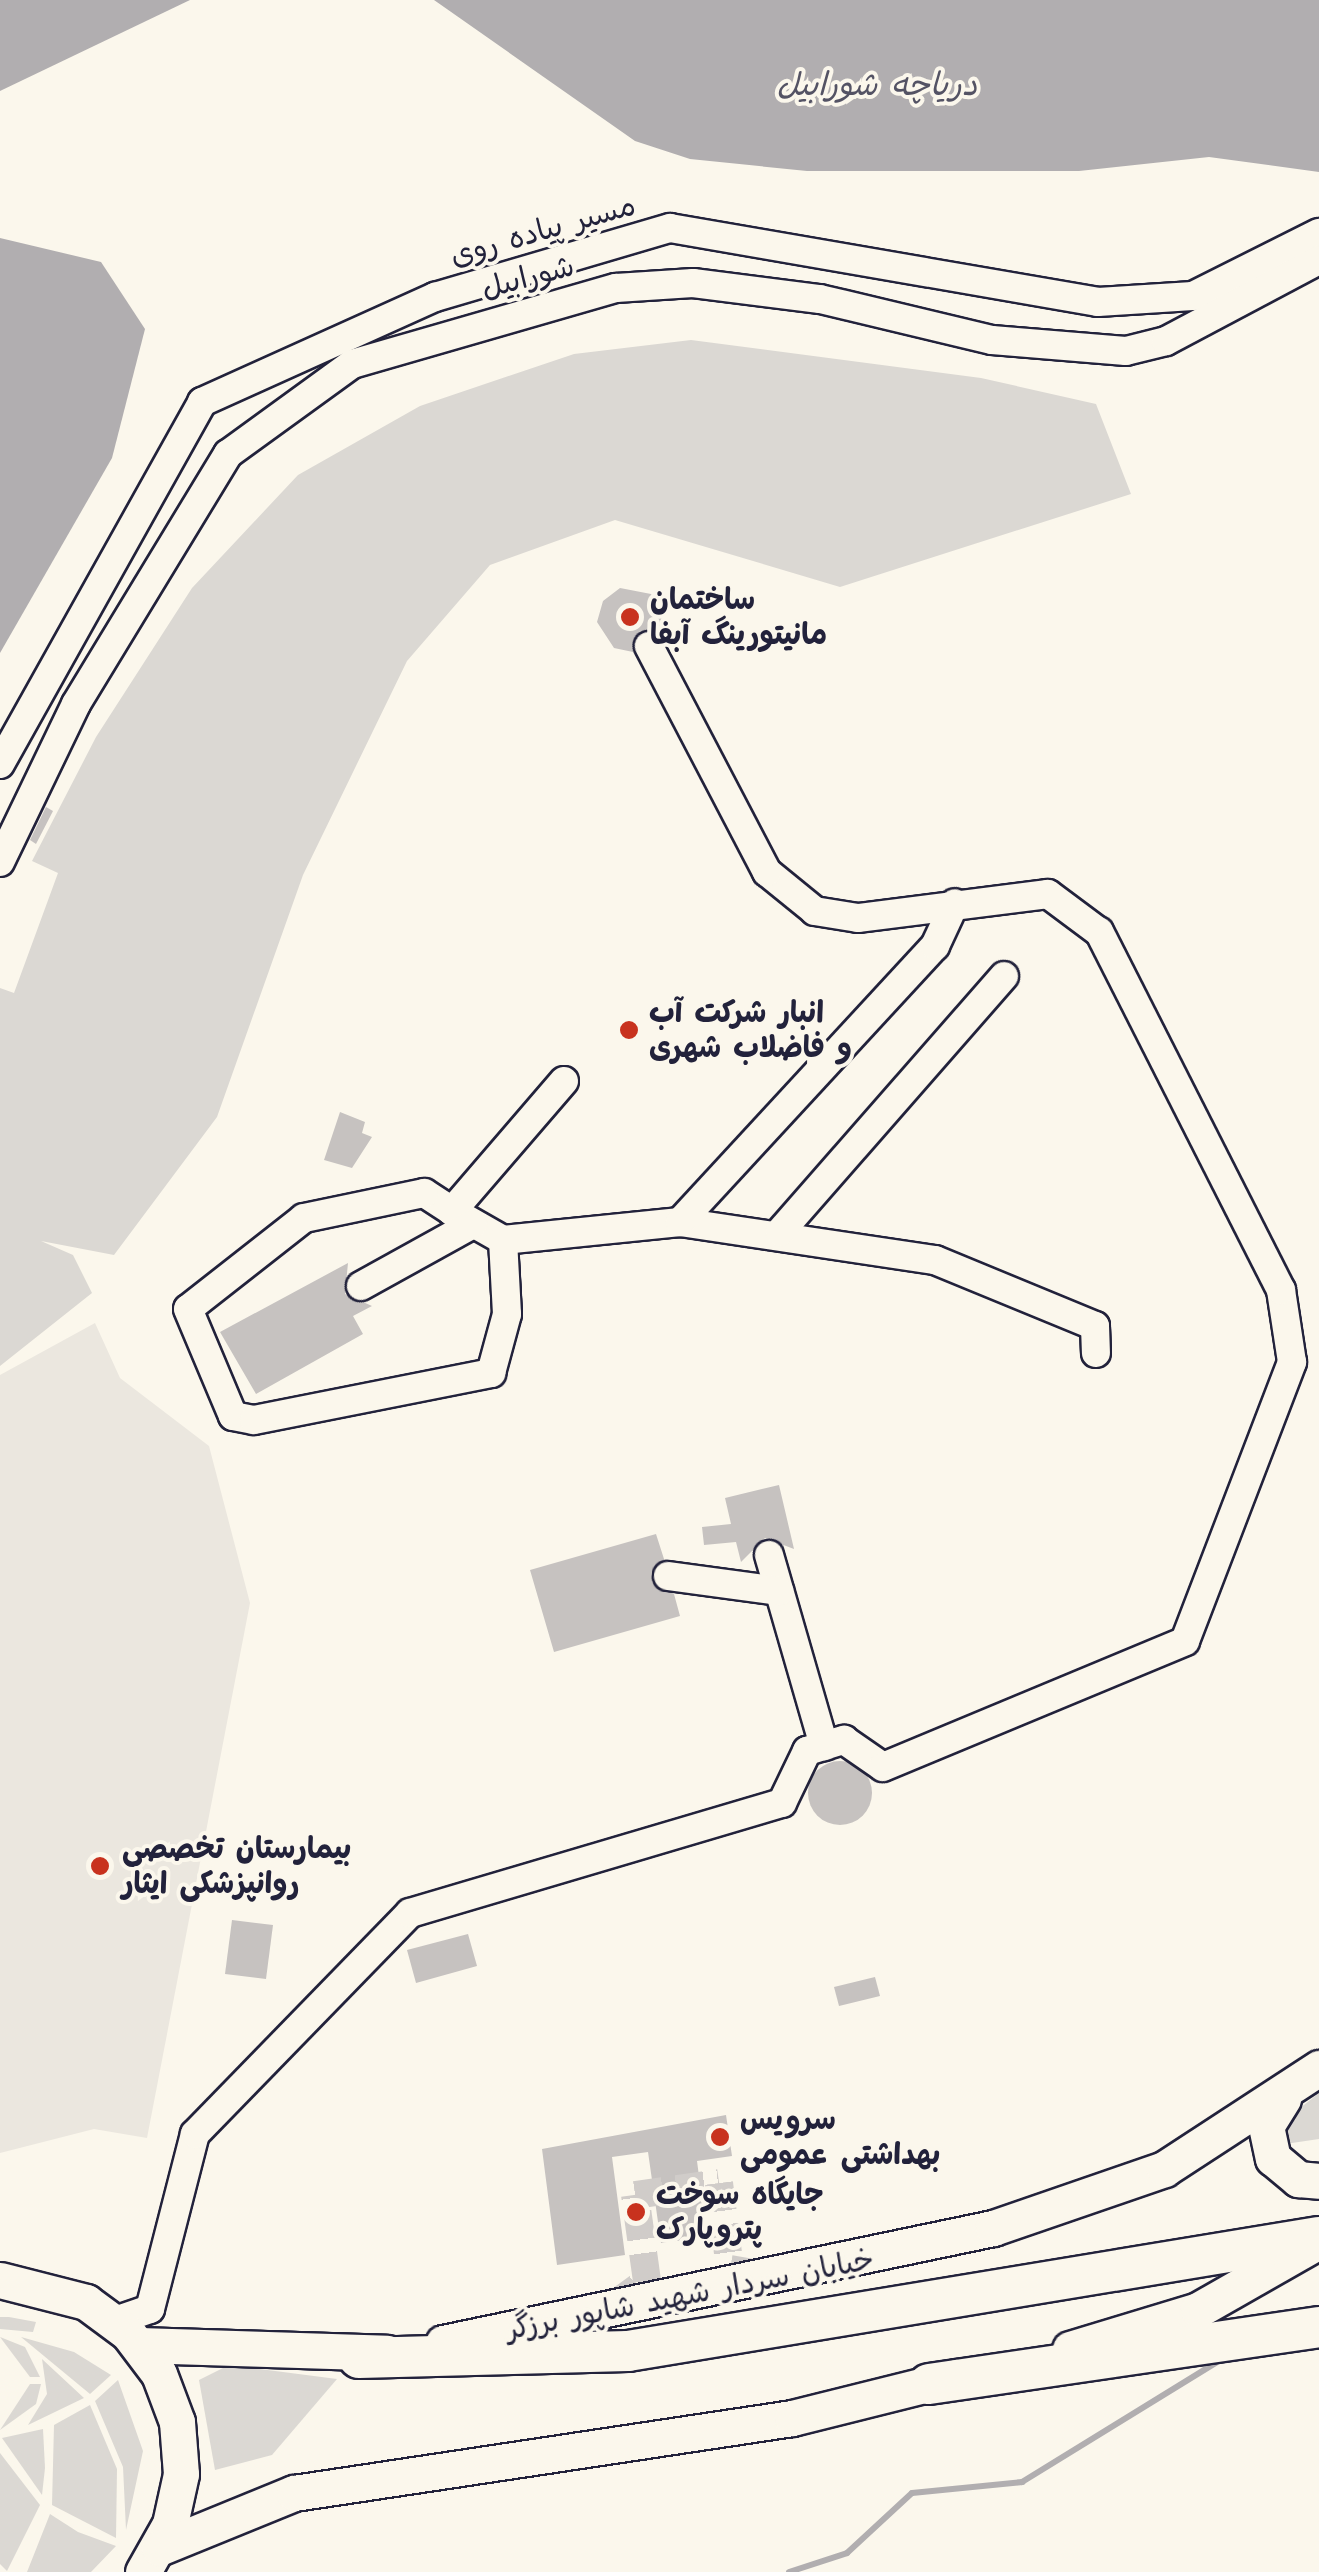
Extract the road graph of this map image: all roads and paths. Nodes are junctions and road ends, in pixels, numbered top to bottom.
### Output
1 (1319, 233) edge
2 (1319, 260) edge
3 (649, 646) dead end
4 (0, 764) edge
5 (0, 862) edge
6 (955, 903) junction
7 (1004, 976) dead end
8 (564, 1081) dead end
9 (462, 1217) junction
10 (680, 1222) junction
11 (780, 1232) junction
12 (503, 1240) junction
13 (361, 1286) dead end
14 (1096, 1353) dead end
15 (769, 1555) dead end
16 (668, 1576) dead end
17 (779, 1591) junction
18 (824, 1746) junction
19 (1319, 2068) edge
20 (1282, 2099) junction
21 (1319, 2181) edge
22 (1319, 2239) edge
23 (0, 2280) edge
24 (1319, 2328) edge
25 (127, 2333) junction
26 (359, 2358) junction
27 (930, 2384) junction
28 (151, 2560) edge

1 - 4 street, مسیر پیاده روی
2 - 5 street, شورابیل
3 - 6 street
6 - 10 street
6 - 18 street
7 - 11 street
8 - 9 street
9 - 12 street
9 - 12 street
9 - 13 street
10 - 11 street
10 - 12 street
11 - 14 street
15 - 17 street
16 - 17 street
17 - 18 street
18 - 25 street
19 - 20 main road, خیابان سردار شهید شاپور برزگر
20 - 21 main road
20 - 26 main road, خیابان سردار شهید شاپور برزگر
22 - 26 highway
22 - 27 main road
23 - 25 main road
24 - 27 highway
25 - 26 main road, خیابان سردار شهید شاپور برزگر
25 - 28 main road
27 - 28 main road

